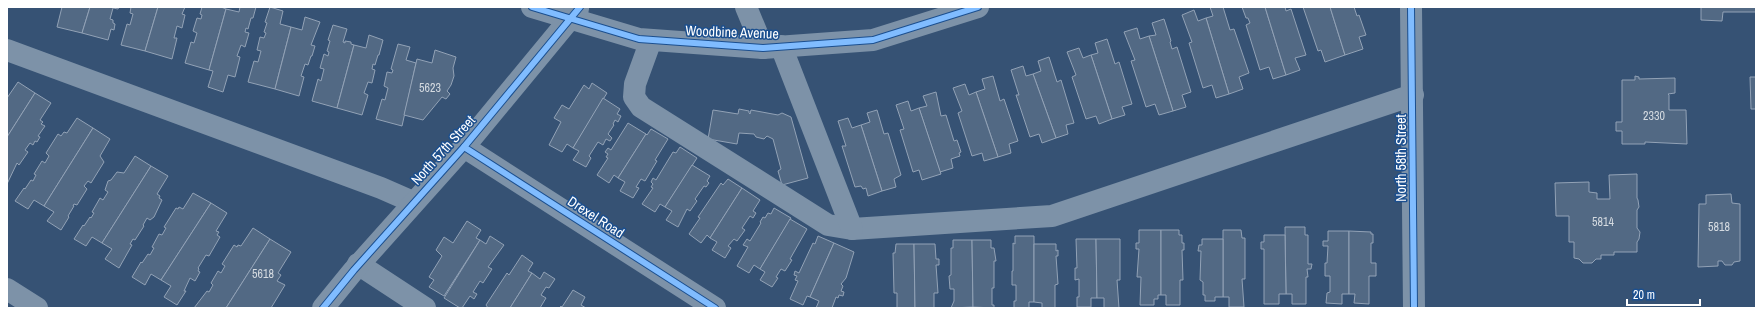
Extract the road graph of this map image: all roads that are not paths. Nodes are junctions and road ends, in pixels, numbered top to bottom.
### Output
1 (532, 7) edge
2 (746, 7) edge
3 (978, 7) edge
4 (1411, 7) edge
5 (575, 13) edge
6 (651, 40) junction
7 (772, 47) junction
8 (7, 50) edge
9 (1413, 95) junction
10 (464, 147) junction
11 (413, 202) junction
12 (852, 229) junction
13 (358, 264) junction
14 (7, 289) edge
15 (37, 308) edge
16 (323, 308) edge
17 (425, 308) edge
18 (715, 308) edge
19 (1414, 308) edge

1 - 5 street, Woodbine Avenue
2 - 7 street
3 - 7 street, Woodbine Avenue
4 - 9 street, North 58th Street
5 - 6 street, Woodbine Avenue
5 - 10 street, North 57th Street
6 - 7 street, Woodbine Avenue
6 - 12 street
7 - 12 street
8 - 11 street
9 - 12 street
9 - 19 street, North 58th Street
10 - 11 street, North 57th Street
10 - 18 street, Drexel Road
11 - 13 street, North 57th Street
13 - 16 street, North 57th Street
13 - 17 street
14 - 15 street

